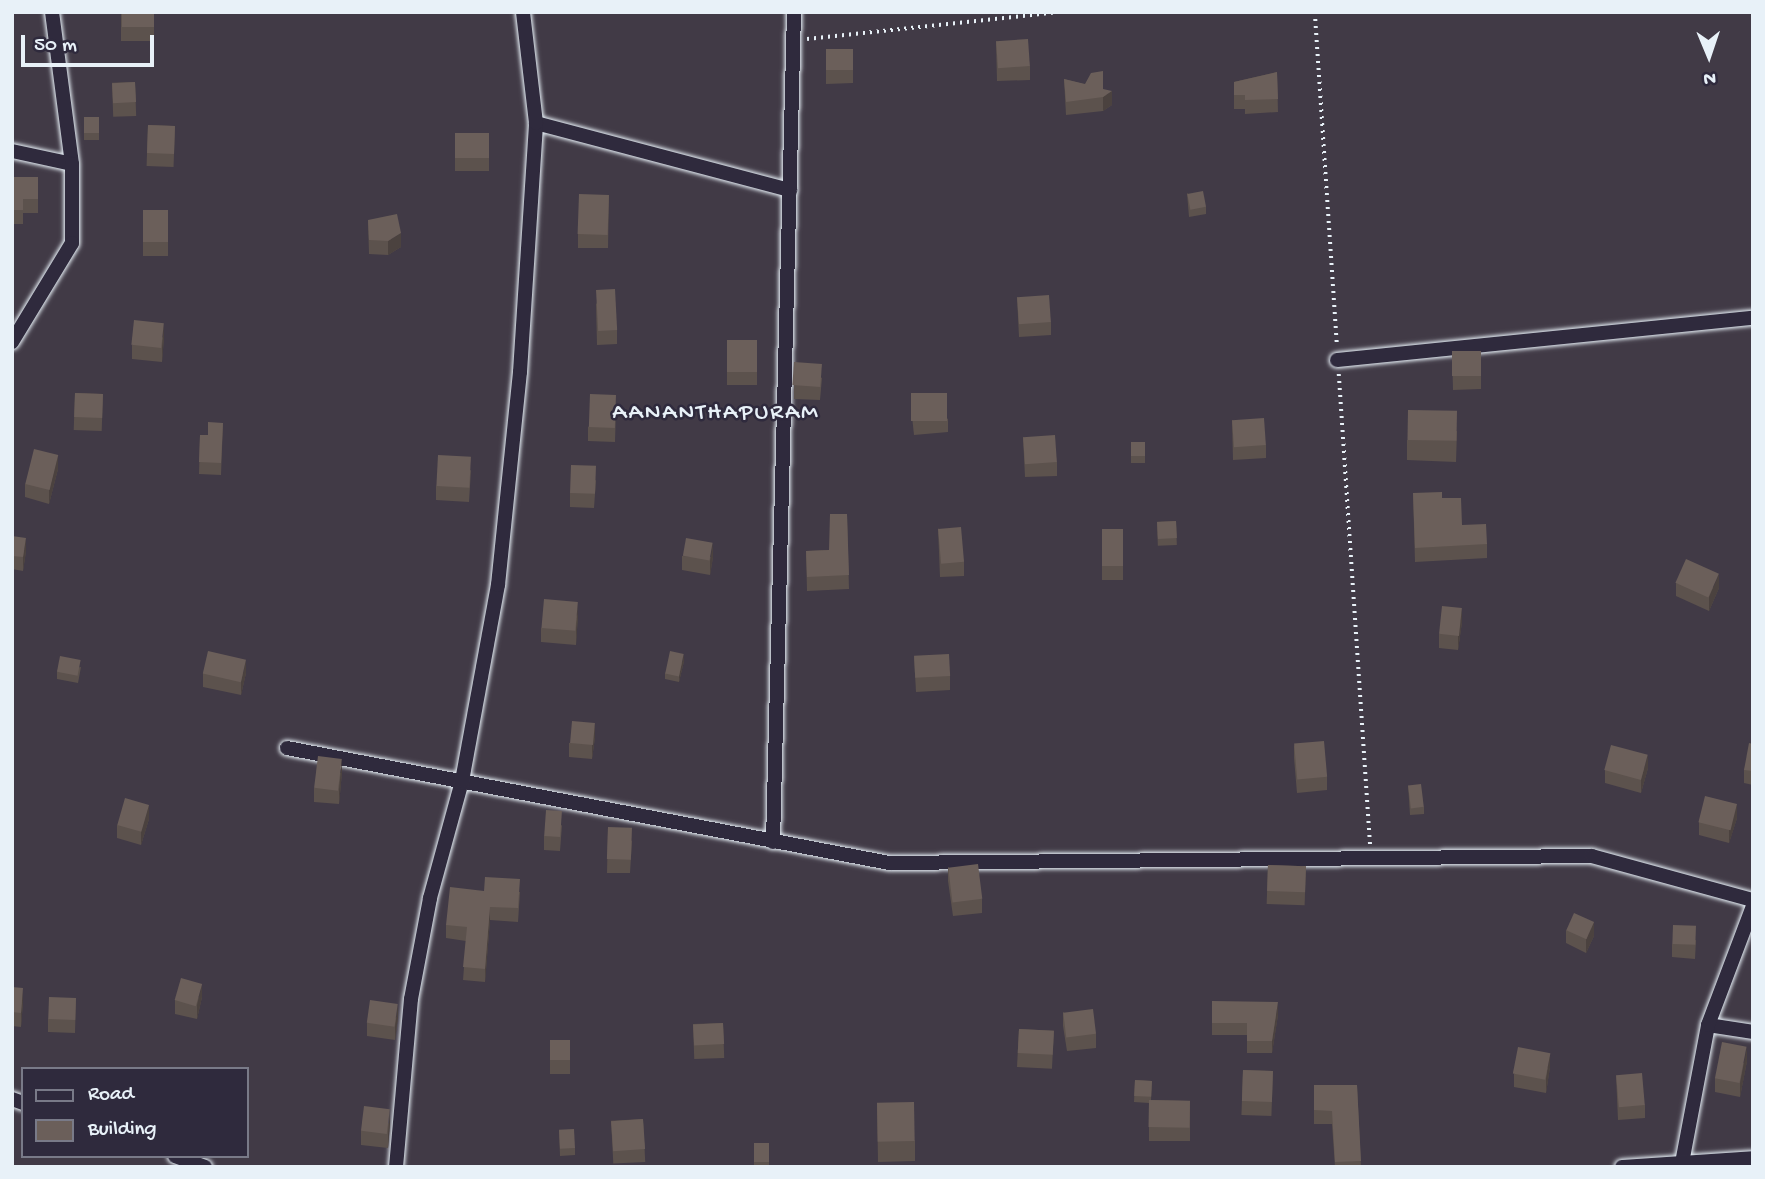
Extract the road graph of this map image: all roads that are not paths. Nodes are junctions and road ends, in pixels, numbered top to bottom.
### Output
1 (52, 12) edge
2 (523, 12) edge
3 (794, 12) edge
4 (536, 123) junction
5 (12, 151) edge
6 (72, 164) junction
7 (790, 190) junction
8 (1753, 318) edge
9 (12, 342) edge
10 (1337, 360) road end
11 (287, 748) dead end
12 (462, 781) junction
13 (772, 842) junction
14 (1753, 900) edge
15 (1753, 906) edge
16 (1708, 1025) junction
17 (1753, 1032) edge
18 (180, 1158) edge
19 (1753, 1158) edge
20 (1682, 1163) junction
21 (205, 1167) edge
22 (396, 1167) edge
23 (1622, 1167) edge

1 - 6 street
2 - 4 street
3 - 7 street
4 - 7 street
4 - 12 street
5 - 6 street
6 - 9 street
7 - 13 street
8 - 10 street
11 - 12 street
12 - 13 street
12 - 22 street
13 - 14 street
15 - 16 street
16 - 17 street
16 - 20 street
18 - 21 street
19 - 20 street
20 - 23 street

